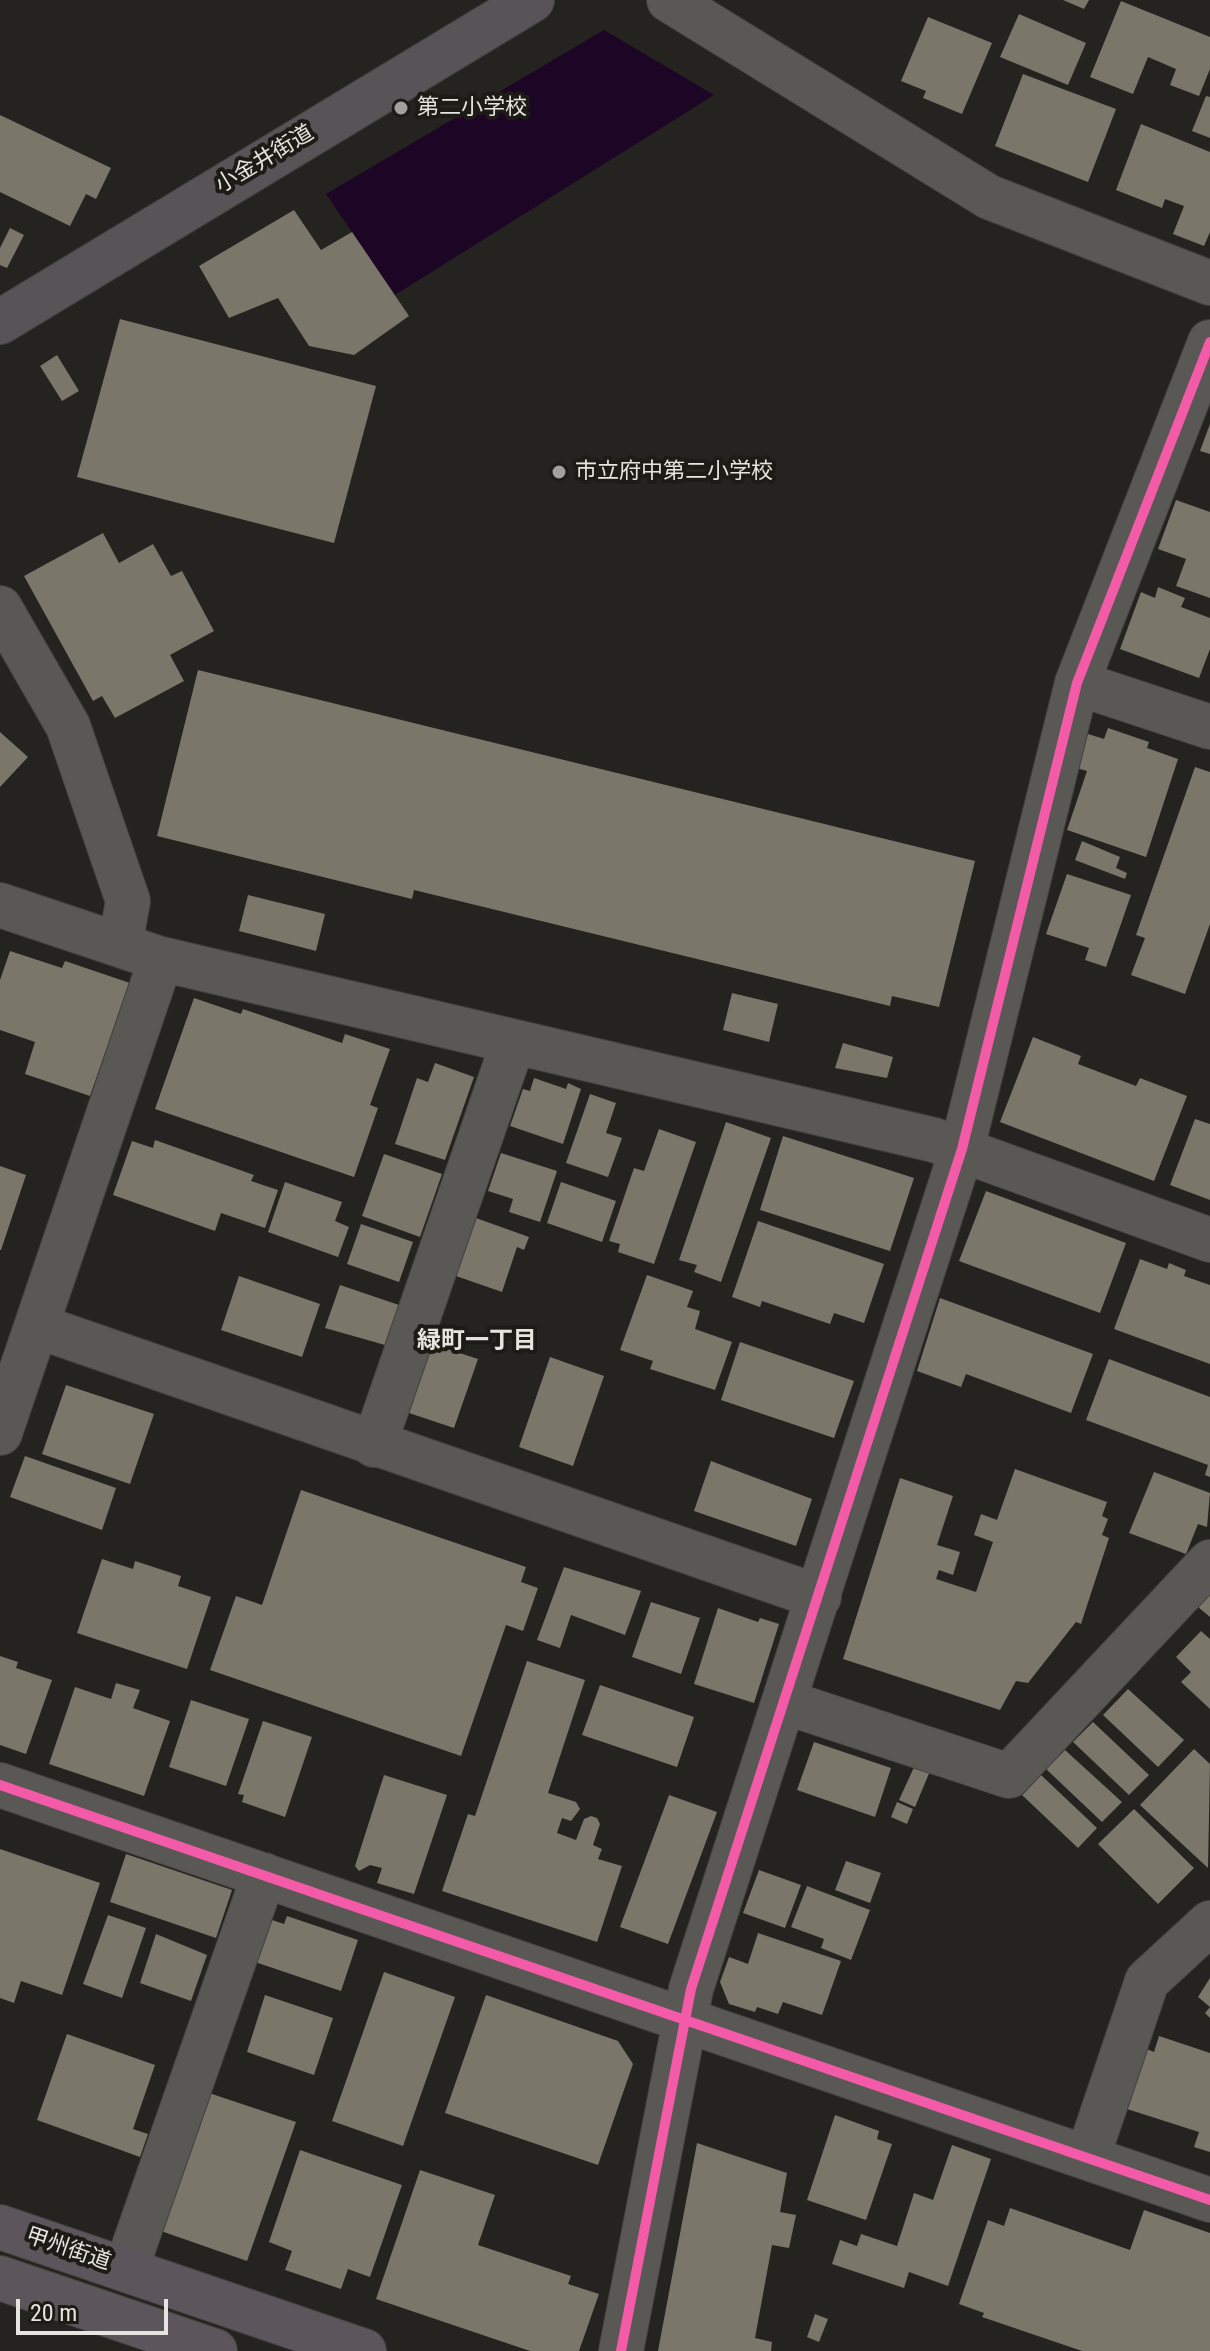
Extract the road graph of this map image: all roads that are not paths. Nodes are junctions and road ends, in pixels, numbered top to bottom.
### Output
1 (532, 0) edge
2 (669, 0) edge
3 (1210, 283) edge
4 (0, 322) edge
5 (1210, 342) edge
6 (0, 608) edge
7 (1077, 683) junction
8 (1210, 727) edge
9 (0, 905) edge
10 (120, 945) junction
11 (161, 959) junction
12 (513, 1043) junction
13 (962, 1149) junction
14 (1210, 1240) edge
15 (37, 1326) junction
16 (0, 1433) edge
17 (374, 1445) junction
18 (1210, 1562) edge
19 (819, 1597) junction
20 (785, 1702) junction
21 (0, 1785) edge
22 (264, 1875) junction
23 (1210, 1923) edge
24 (685, 2019) junction
25 (1088, 2156) junction
26 (1210, 2200) edge
27 (0, 2227) edge
28 (126, 2269) junction
29 (0, 2278) edge
30 (215, 2351) edge
31 (364, 2351) edge
32 (621, 2351) edge

1 - 4 main road, 小金井街道
2 - 3 street
5 - 7 street
6 - 10 street
7 - 8 street
7 - 13 street
9 - 10 street
10 - 11 street
11 - 12 street
11 - 15 street
12 - 13 street
12 - 17 street
13 - 14 street
13 - 19 street
15 - 16 street
15 - 17 street
17 - 19 street
18 - 20 street
19 - 20 street
20 - 24 street
21 - 22 street
22 - 24 street
22 - 28 street
23 - 25 street
24 - 25 street
24 - 32 street
25 - 26 street
27 - 28 highway, 甲州街道
28 - 31 highway, 甲州街道
29 - 30 highway

